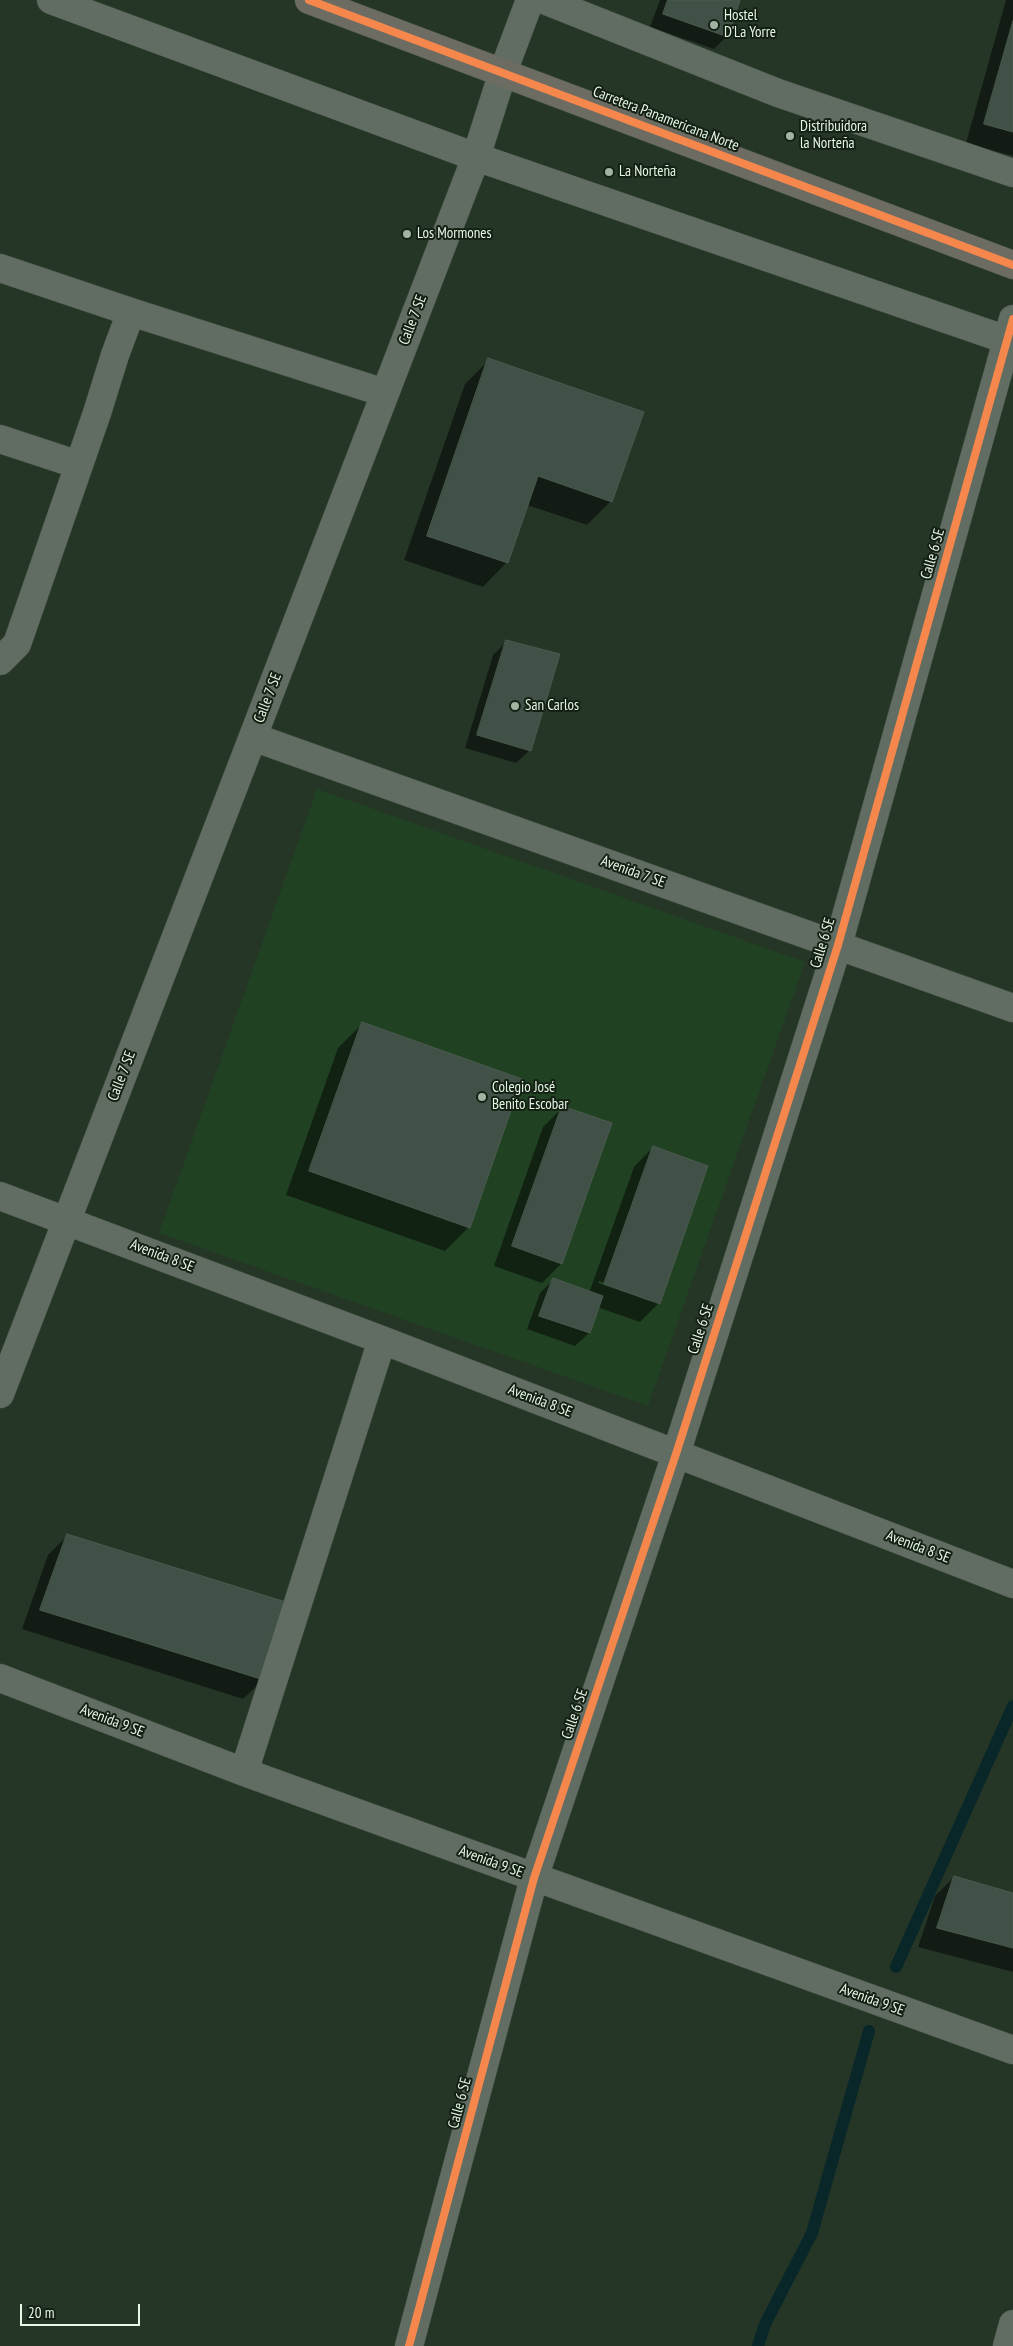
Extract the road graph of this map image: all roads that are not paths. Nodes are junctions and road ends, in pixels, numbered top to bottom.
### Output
1 (51, 0) edge
2 (309, 0) edge
3 (530, 0) edge
4 (544, 0) edge
5 (503, 72) junction
6 (476, 157) junction
7 (1013, 173) edge
8 (1013, 265) edge
9 (0, 268) edge
10 (131, 312) junction
11 (1011, 334) edge
12 (385, 393) junction
13 (0, 439) edge
14 (79, 464) junction
15 (0, 660) edge
16 (253, 736) junction
17 (838, 945) junction
18 (1013, 1008) edge
19 (0, 1196) edge
20 (67, 1220) junction
21 (382, 1340) junction
22 (0, 1394) edge
23 (676, 1454) junction
24 (1013, 1584) edge
25 (0, 1678) edge
26 (244, 1772) junction
27 (534, 1878) junction
28 (1013, 2050) edge
29 (1013, 2324) edge
30 (409, 2346) edge
31 (1006, 2346) edge

1 - 6 street
2 - 5 highway, Carretera Panamericana Norte
3 - 5 street, Calle 7 SE
4 - 7 street
5 - 6 street, Calle 7 SE
5 - 8 highway, Carretera Panamericana Norte
6 - 11 street
6 - 12 street, Calle 7 SE
9 - 10 street
10 - 12 street
10 - 14 street
11 - 17 street, Calle 6 SE
12 - 16 street, Calle 7 SE
13 - 14 street
14 - 15 street
16 - 17 street, Avenida 7 SE
16 - 20 street, Calle 7 SE
17 - 18 street, Avenida 7 SE
17 - 23 street, Calle 6 SE
19 - 20 street, Avenida 8 SE
20 - 21 street, Avenida 8 SE
20 - 22 street, Calle 7 SE
21 - 23 street, Avenida 8 SE
21 - 26 street
23 - 24 street, Avenida 8 SE
23 - 27 street, Calle 6 SE
25 - 26 street, Avenida 9 SE
26 - 27 street, Avenida 9 SE
27 - 28 street, Avenida 9 SE
27 - 30 street, Calle 6 SE
29 - 31 street

